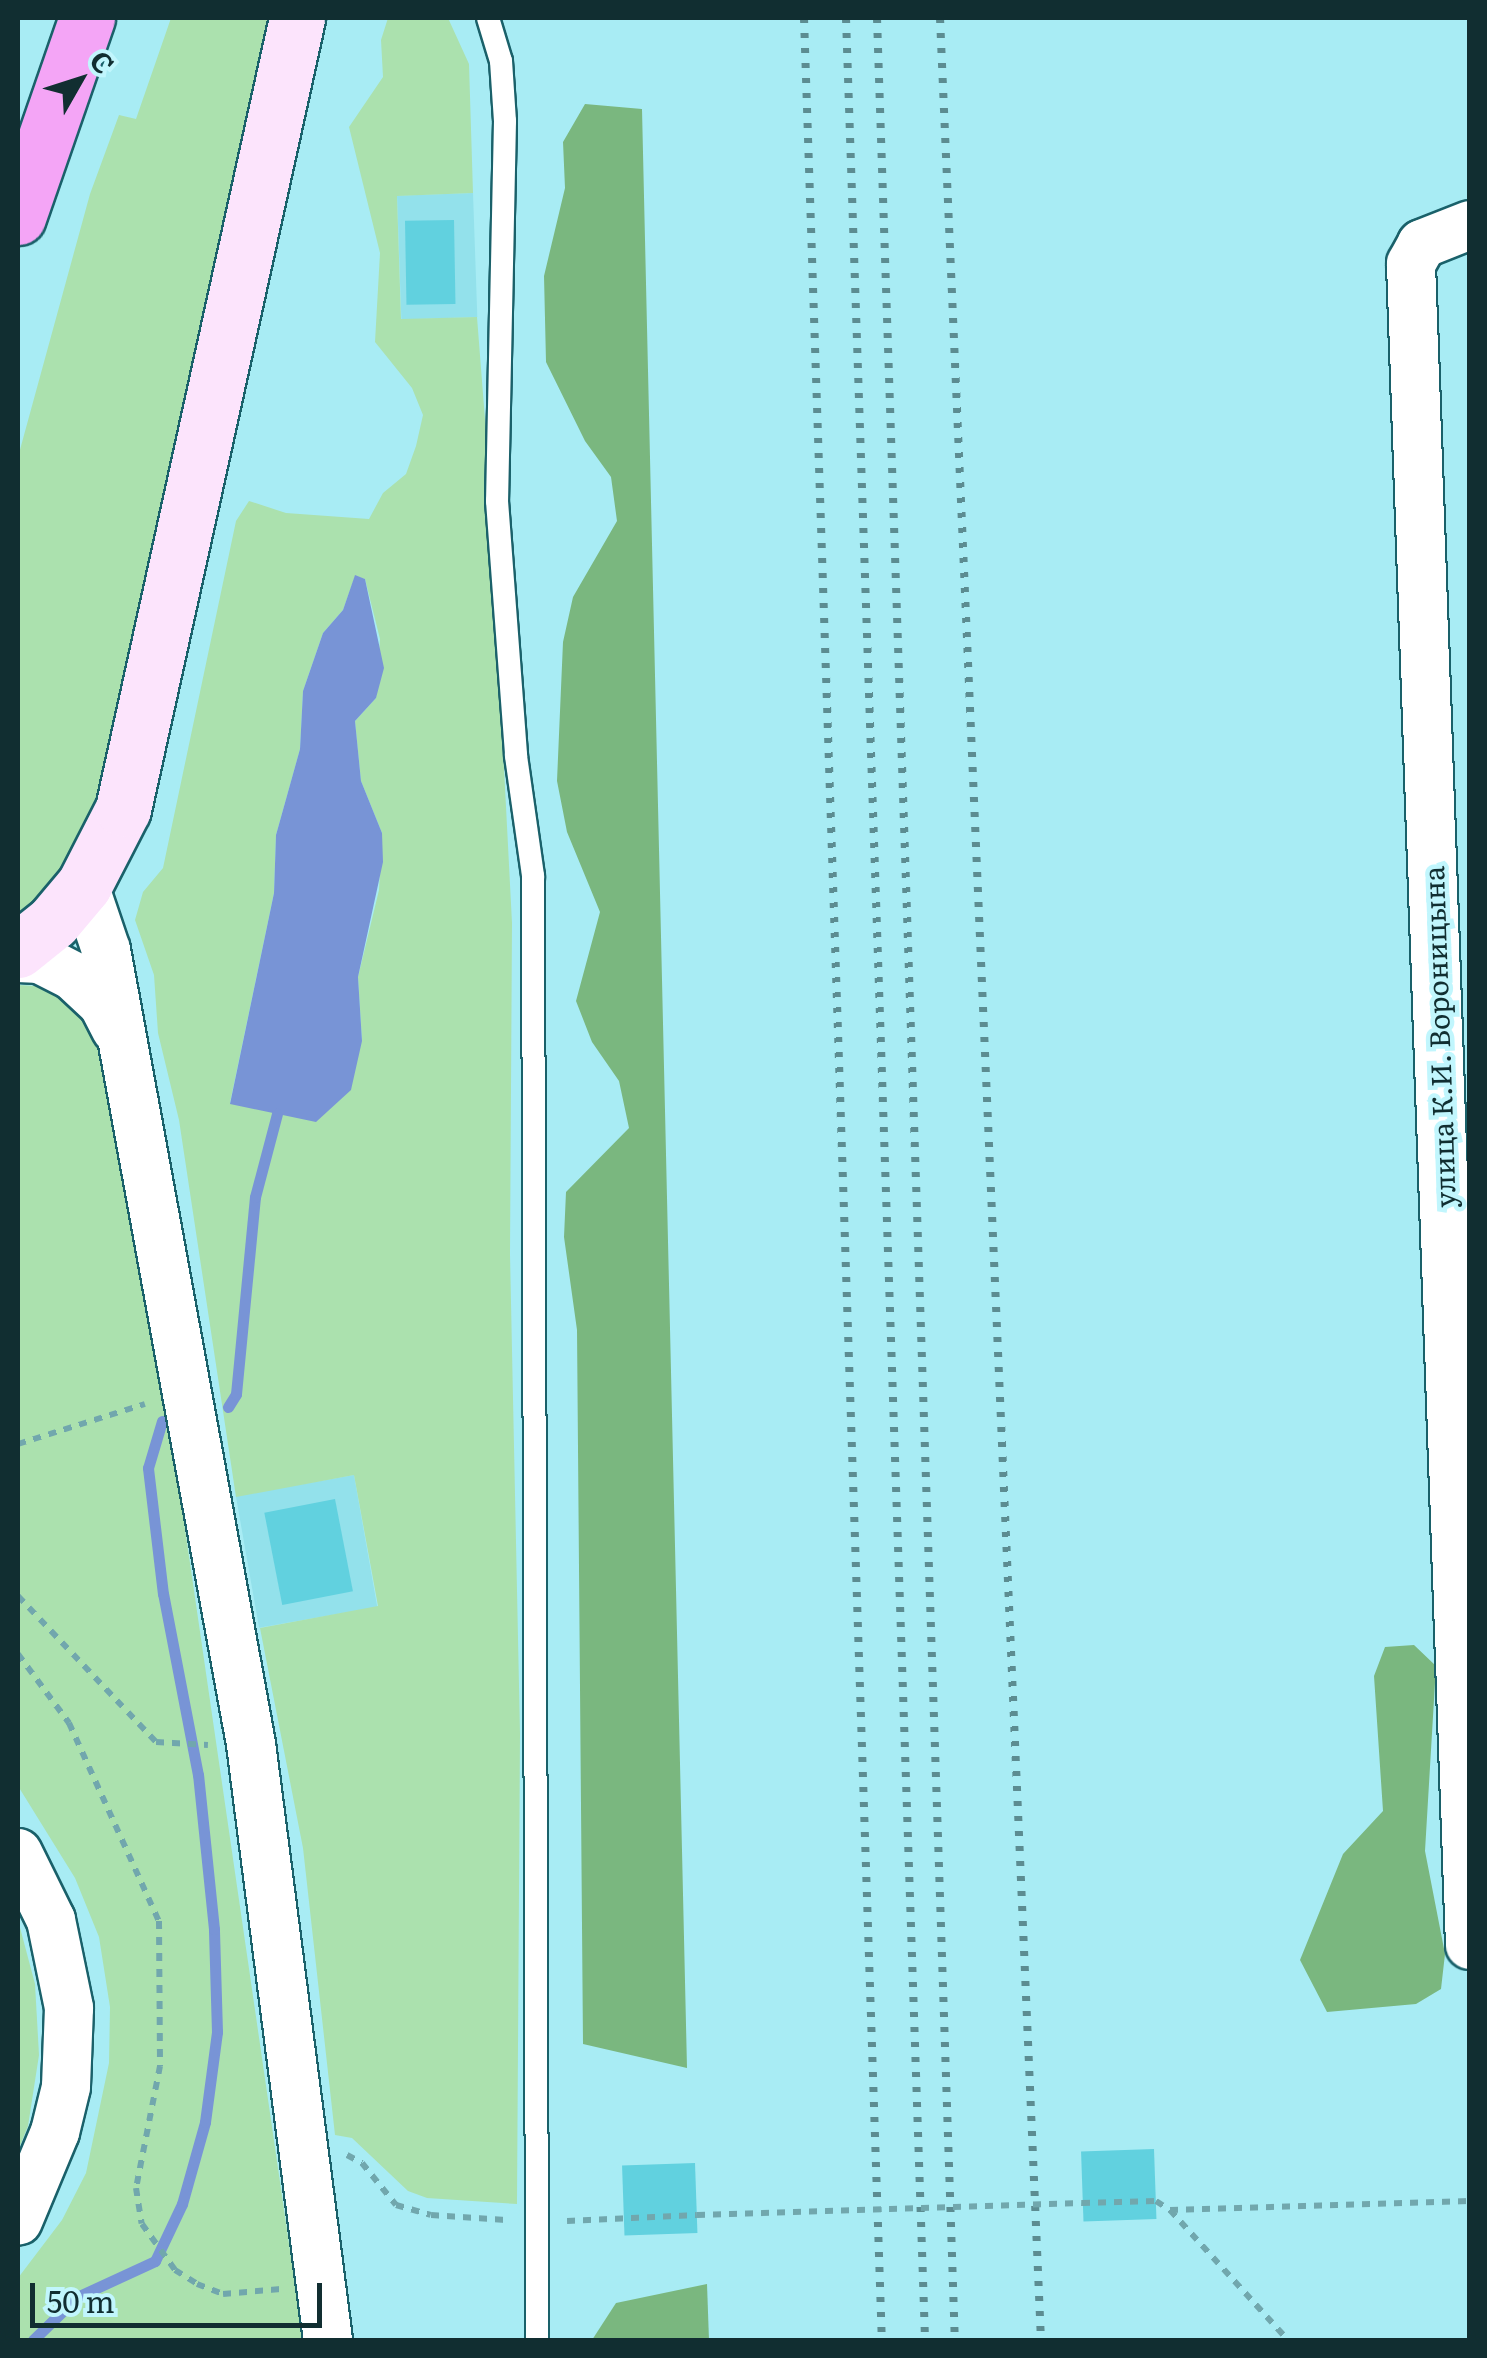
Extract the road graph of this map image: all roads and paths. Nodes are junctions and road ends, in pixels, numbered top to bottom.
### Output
1 (88, 18) edge
2 (297, 18) edge
3 (488, 18) edge
4 (18, 218) edge
5 (1470, 224) edge
6 (84, 885) junction
7 (18, 954) edge
8 (123, 1041) junction
9 (186, 1392) junction
10 (18, 1444) edge
11 (18, 1596) edge
12 (18, 1654) edge
13 (206, 1745) dead end
14 (18, 1853) edge
15 (1468, 1862) edge
16 (1470, 1946) edge
17 (331, 2155) dead end
18 (1470, 2200) edge
19 (1170, 2210) junction
20 (515, 2220) dead end
21 (18, 2221) edge
22 (556, 2222) dead end
23 (320, 2284) junction
24 (328, 2340) edge
25 (538, 2340) edge
26 (1288, 2340) edge

1 - 4 highway
2 - 6 main road
3 - 25 lane
5 - 15 street, улица К.И. Вороницына
6 - 7 main road
6 - 8 street
7 - 8 street
8 - 9 street
9 - 10 path
9 - 23 street
11 - 13 path
12 - 23 path
14 - 21 street
15 - 16 street, улица К.И. Вороницына
17 - 20 path
18 - 19 path
19 - 22 path, bridge
19 - 26 path
23 - 24 street

